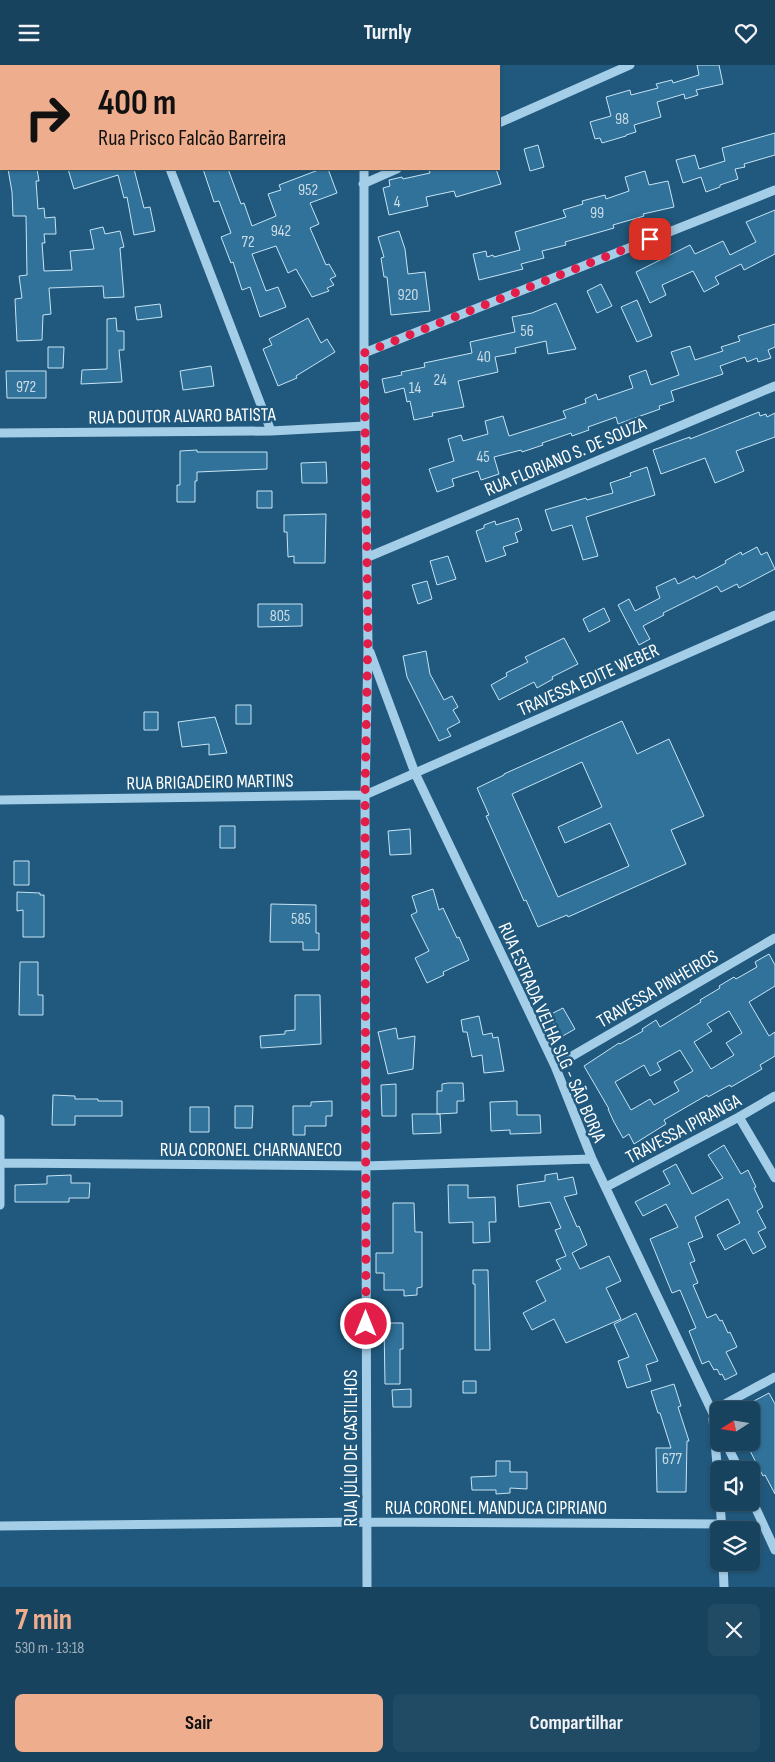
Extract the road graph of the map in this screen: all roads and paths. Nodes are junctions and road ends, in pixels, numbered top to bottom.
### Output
1 (630, 65) edge
2 (500, 123) edge
3 (170, 170) edge
4 (364, 170) edge
5 (395, 170) edge
6 (363, 184) junction
7 (775, 190) edge
8 (364, 353) junction
9 (775, 386) edge
10 (365, 426) junction
11 (271, 431) junction
12 (0, 433) edge
13 (368, 557) junction
14 (775, 615) edge
15 (368, 648) junction
16 (415, 773) junction
17 (365, 795) junction
18 (0, 800) edge
19 (775, 938) edge
20 (555, 1066) junction
21 (775, 1095) edge
22 (739, 1117) junction
23 (0, 1119) edge
24 (592, 1159) junction
25 (0, 1163) edge
26 (365, 1165) junction
27 (775, 1178) edge
28 (606, 1187) junction
29 (0, 1205) edge
30 (775, 1377) edge
31 (731, 1401) edge
32 (710, 1407) edge
33 (757, 1511) edge
34 (367, 1523) junction
35 (0, 1526) edge
36 (710, 1527) edge
37 (775, 1549) edge
38 (723, 1571) edge
39 (366, 1587) edge
40 (724, 1587) edge

1 - 2 street
3 - 11 street
4 - 6 street, RUA JÚLIO DE CASTILHOS
5 - 6 street
6 - 8 street, RUA JÚLIO DE CASTILHOS
7 - 8 street
8 - 10 street, RUA JÚLIO DE CASTILHOS
9 - 13 street, RUA FLORIANO S. DE SOUZA
10 - 11 street, RUA DOUTOR ALVARO BATISTA
10 - 13 street, RUA JÚLIO DE CASTILHOS
11 - 12 street, RUA DOUTOR ALVARO BATISTA
13 - 15 street, RUA JÚLIO DE CASTILHOS
14 - 16 street, TRAVESSA EDITE WEBER
15 - 16 street, RUA ESTRADA VELHA SLG - SÃO BORJA
15 - 17 street, RUA JÚLIO DE CASTILHOS
16 - 17 street, RUA BRIGADEIRO MARTINS
16 - 20 street, RUA ESTRADA VELHA SLG - SÃO BORJA
17 - 18 street, RUA BRIGADEIRO MARTINS
17 - 26 street, RUA JÚLIO DE CASTILHOS
19 - 20 street, TRAVESSA PINHEIROS
20 - 24 street, RUA ESTRADA VELHA SLG - SÃO BORJA
21 - 22 street, TRAVESSA IPIRANGA
22 - 27 street
22 - 28 street, TRAVESSA IPIRANGA
23 - 25 street
24 - 26 street, RUA CORONEL CHARNANECO
24 - 28 street, RUA ESTRADA VELHA SLG - SÃO BORJA
25 - 26 street, RUA CORONEL CHARNANECO
25 - 29 street
26 - 34 street, RUA JÚLIO DE CASTILHOS
28 - 32 street, RUA ESTRADA VELHA SLG - SÃO BORJA
30 - 31 street
33 - 37 street
34 - 35 street, RUA CORONEL MANDUCA CIPRIANO
34 - 36 street, RUA CORONEL MANDUCA CIPRIANO
34 - 39 street, RUA JÚLIO DE CASTILHOS
38 - 40 street

